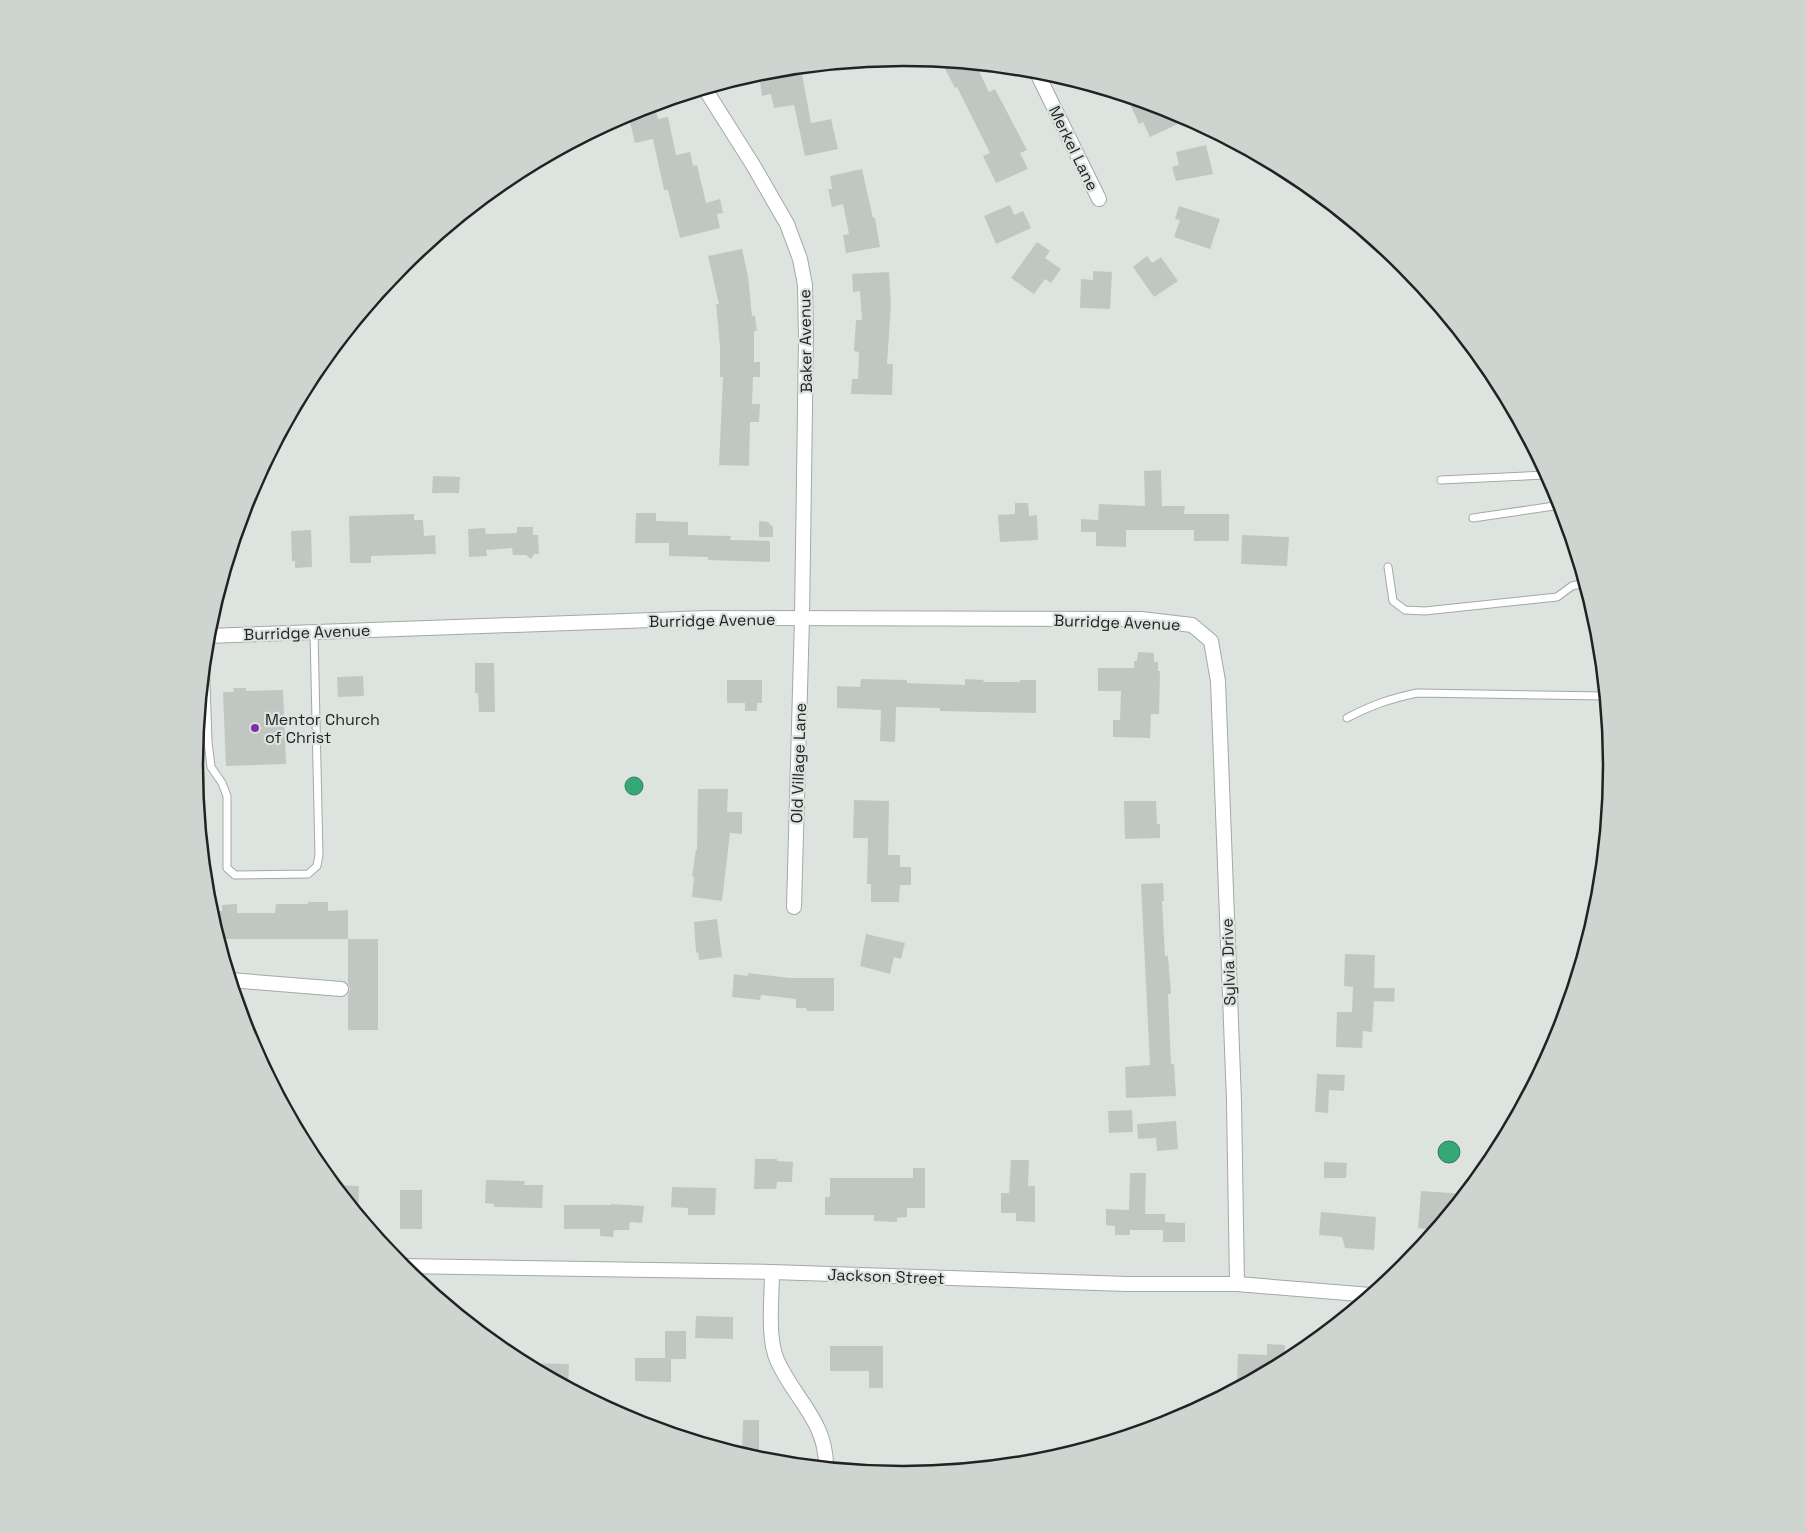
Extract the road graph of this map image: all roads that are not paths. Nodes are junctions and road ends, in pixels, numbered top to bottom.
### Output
1 (1040, 80) edge
2 (708, 94) edge
3 (1099, 199) dead end
4 (1539, 475) edge
5 (1441, 480) dead end
6 (1553, 506) edge
7 (1474, 518) dead end
8 (1388, 567) dead end
9 (1579, 584) edge
10 (802, 618) junction
11 (314, 632) junction
12 (215, 636) edge
13 (1211, 641) joint
14 (1599, 696) edge
15 (206, 698) edge
16 (1347, 718) dead end
17 (794, 906) dead end
18 (237, 981) edge
19 (341, 989) dead end
20 (412, 1266) edge
21 (772, 1272) junction
22 (1237, 1284) junction
23 (1363, 1294) edge
24 (826, 1462) edge

1 - 3 street, Merkel Lane
2 - 10 street, Baker Avenue
4 - 5 lane
6 - 7 lane
8 - 9 lane
10 - 11 street, Burridge Avenue
10 - 13 street, Burridge Avenue
10 - 17 street, Old Village Lane
11 - 12 street, Burridge Avenue
11 - 15 lane
13 - 22 street, Sylvia Drive
14 - 16 lane
18 - 19 street
20 - 21 street, Jackson Street
21 - 22 street, Jackson Street
21 - 24 street
22 - 23 street, Jackson Street

